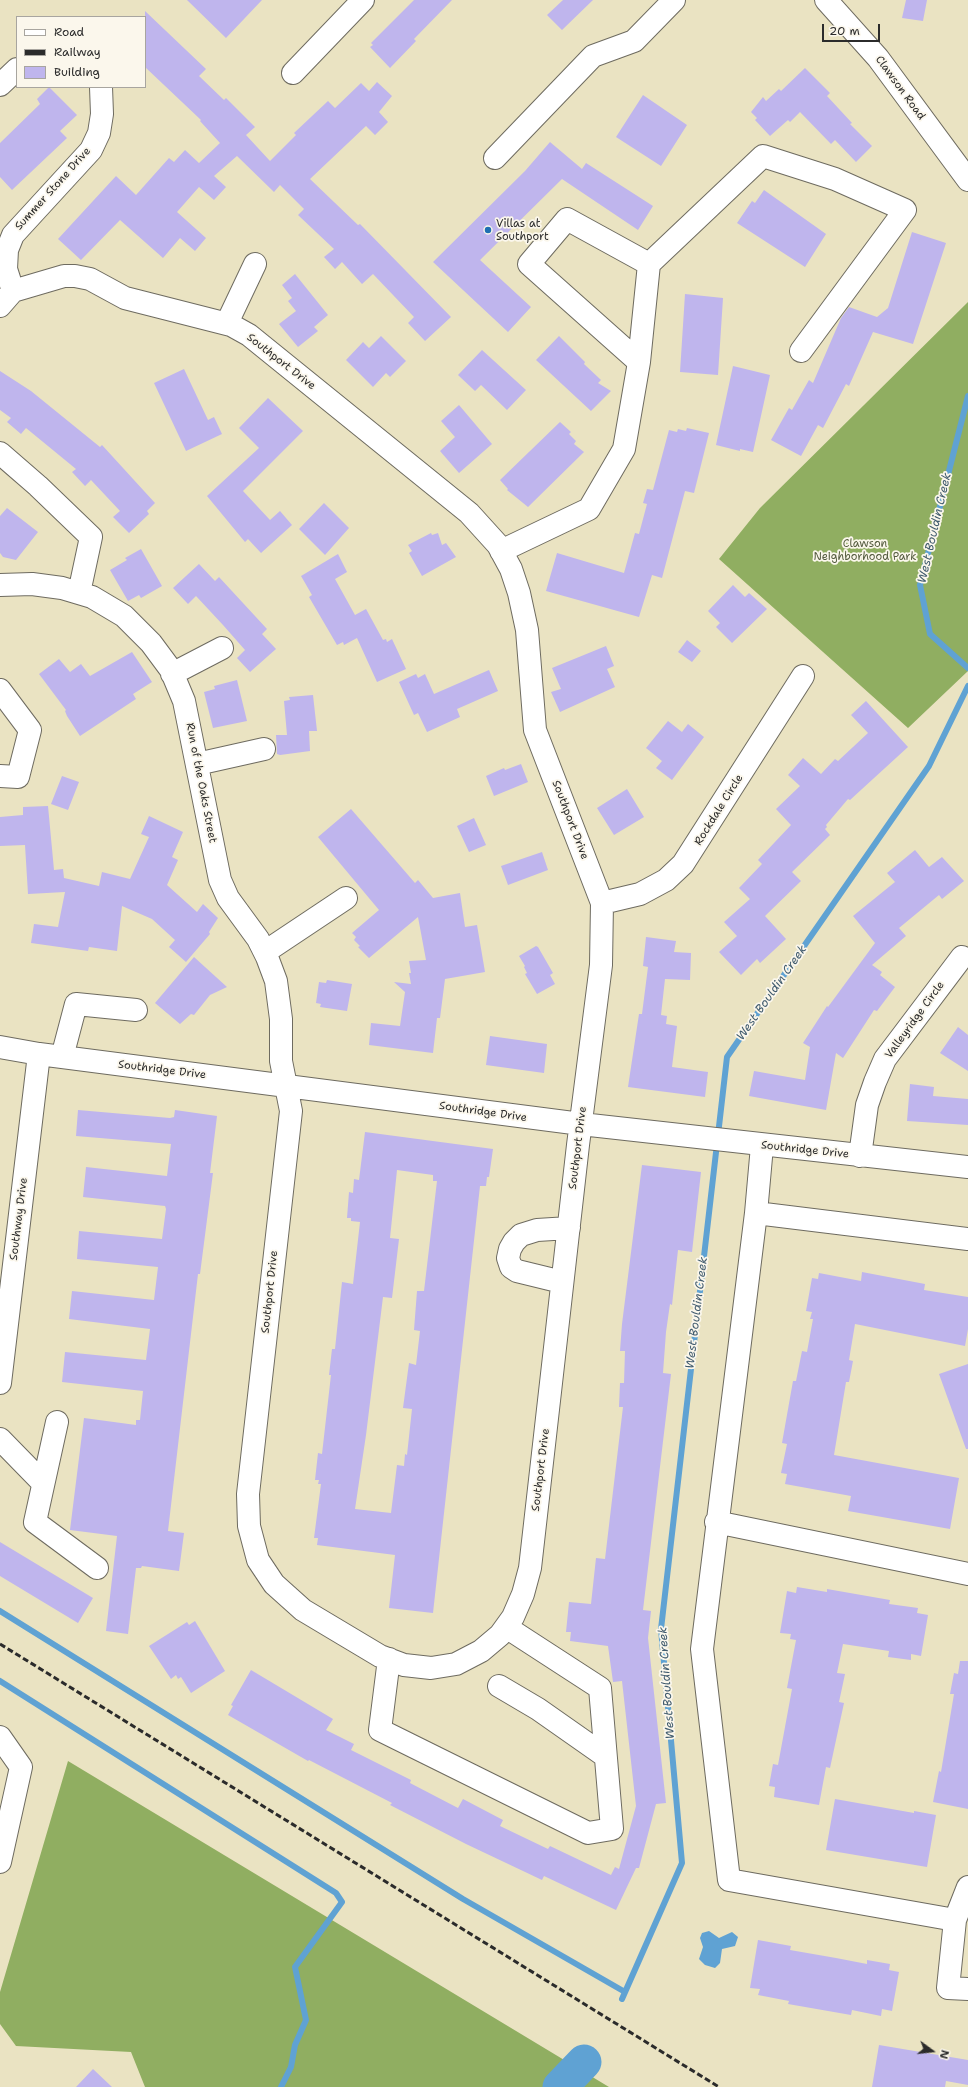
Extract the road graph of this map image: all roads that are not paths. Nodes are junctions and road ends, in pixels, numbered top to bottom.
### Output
1 (363, 0) edge
2 (674, 0) edge
3 (826, 0) edge
4 (16, 70) edge
5 (293, 73) dead end
6 (0, 85) edge
7 (101, 88) edge
8 (495, 158) dead end
9 (968, 180) edge
10 (255, 264) dead end
11 (649, 264) junction
12 (6, 298) edge
13 (227, 323) junction
14 (800, 350) dead end
15 (639, 362) junction
16 (0, 453) edge
17 (501, 551) junction
18 (0, 585) edge
19 (79, 593) junction
20 (222, 648) dead end
21 (172, 674) junction
22 (803, 676) dead end
23 (0, 690) edge
24 (264, 749) dead end
25 (197, 764) junction
26 (0, 776) edge
27 (346, 898) dead end
28 (602, 903) junction
29 (265, 952) junction
30 (962, 957) dead end
31 (136, 1010) dead end
32 (0, 1047) edge
33 (39, 1054) junction
34 (62, 1057) junction
35 (286, 1085) junction
36 (581, 1124) junction
37 (762, 1146) junction
38 (860, 1156) junction
39 (968, 1167) edge
40 (756, 1213) junction
41 (569, 1228) junction
42 (968, 1239) edge
43 (562, 1282) junction
44 (0, 1383) edge
45 (57, 1422) dead end
46 (0, 1439) edge
47 (44, 1483) junction
48 (716, 1522) junction
49 (97, 1568) dead end
50 (968, 1574) edge
51 (506, 1627) junction
52 (389, 1659) junction
53 (499, 1686) dead end
54 (0, 1737) edge
55 (605, 1756) junction
56 (0, 1862) edge
57 (968, 1887) edge
58 (955, 1920) junction
59 (968, 1989) edge

1 - 5 street
2 - 8 street
3 - 9 street, Clawson Road
4 - 6 street
7 - 12 street, Summer Stone Drive
10 - 13 street
11 - 14 street
11 - 15 street
11 - 15 street
12 - 13 street, Southport Drive
13 - 17 street, Southport Drive
15 - 17 street
16 - 19 street
17 - 28 street, Southport Drive
18 - 19 street, Run of the Oaks Street
19 - 21 street, Run of the Oaks Street
20 - 21 street
21 - 25 street, Run of the Oaks Street
22 - 28 street, Rockdale Circle
23 - 26 street
24 - 25 street
25 - 29 street, Run of the Oaks Street
27 - 29 street
28 - 36 street, Southport Drive
29 - 35 street, Run of the Oaks Street
30 - 38 street, Valleyridge Circle
31 - 34 street
32 - 33 street, Southridge Drive
33 - 34 street, Southridge Drive
33 - 44 street, Southway Drive
34 - 35 street, Southridge Drive
35 - 36 street, Southridge Drive
35 - 52 street, Southport Drive
36 - 37 street, Southridge Drive
36 - 41 street, Southport Drive
37 - 38 street, Southridge Drive
37 - 40 street
38 - 39 street, Southridge Drive
40 - 42 street
40 - 48 street
41 - 43 street, Southport Drive
41 - 43 street
43 - 51 street, Southport Drive
45 - 47 street
46 - 47 street
47 - 49 street
48 - 50 street
48 - 58 street
51 - 52 street, Southport Drive
51 - 55 street
52 - 55 street
53 - 55 street
54 - 56 street
57 - 58 street
58 - 59 street

